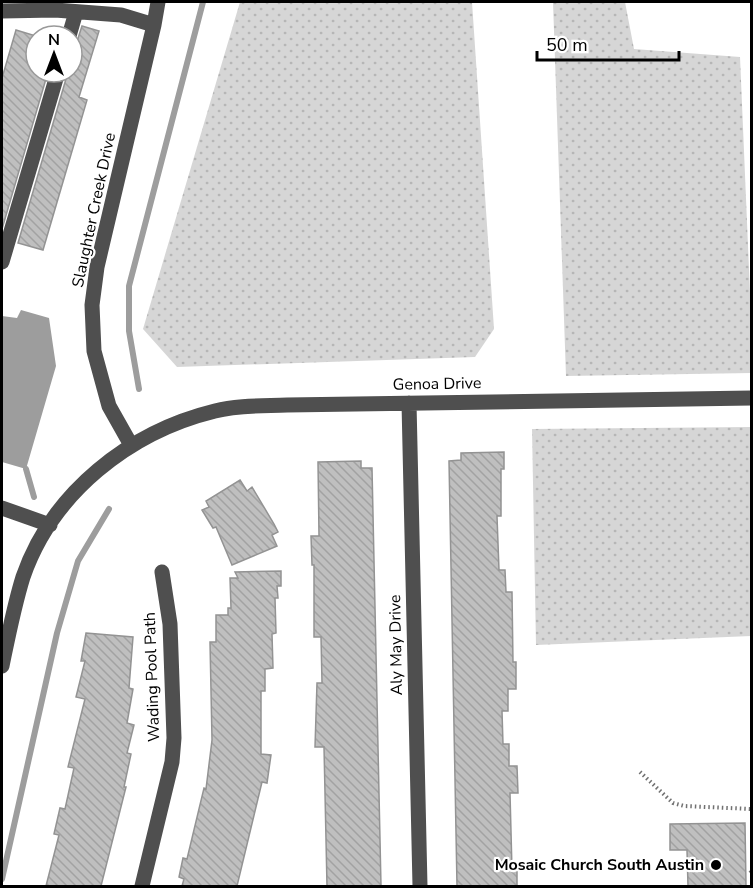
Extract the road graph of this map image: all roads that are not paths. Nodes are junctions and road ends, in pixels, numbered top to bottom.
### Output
1 (158, 2) edge
2 (2, 11) edge
3 (76, 12) junction
4 (72, 24) edge
5 (154, 25) junction
6 (54, 84) edge
7 (2, 262) edge
8 (752, 398) edge
9 (410, 402) junction
10 (131, 445) junction
11 (2, 508) edge
12 (50, 525) junction
13 (162, 572) dead end
14 (2, 666) edge
15 (142, 886) edge
16 (420, 886) edge

1 - 5 street, Slaughter Creek Drive
2 - 3 street
3 - 4 street
3 - 5 street
5 - 10 street, Slaughter Creek Drive
6 - 7 street
8 - 9 street, Genoa Drive
9 - 10 street, Genoa Drive
9 - 16 street, Aly May Drive
10 - 12 street
11 - 12 street
12 - 14 street
13 - 15 street, Wading Pool Path

